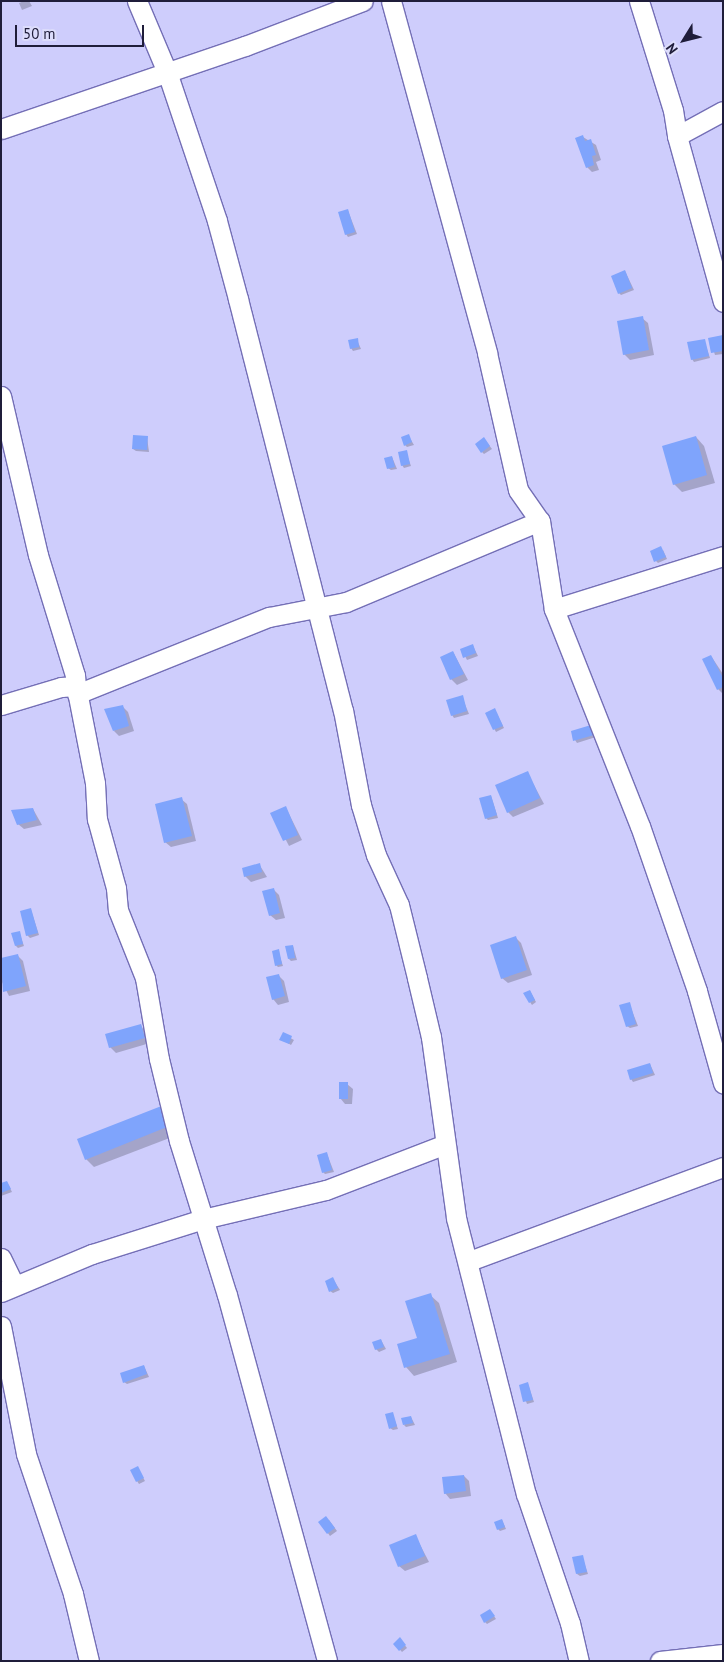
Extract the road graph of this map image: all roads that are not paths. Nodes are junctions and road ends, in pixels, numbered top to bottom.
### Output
1 (137, 1) edge
2 (363, 1) edge
3 (391, 1) edge
4 (639, 1) edge
5 (167, 72) junction
6 (723, 111) edge
7 (1, 129) edge
8 (677, 136) junction
9 (723, 302) edge
10 (1, 396) edge
11 (540, 521) junction
12 (723, 556) edge
13 (316, 608) junction
14 (554, 609) junction
15 (76, 690) junction
16 (1, 705) edge
17 (723, 1083) edge
18 (443, 1145) junction
19 (723, 1167) edge
20 (203, 1219) junction
21 (1, 1258) edge
22 (469, 1261) junction
23 (8, 1289) edge
24 (1, 1326) edge
25 (723, 1654) edge
26 (89, 1661) edge
27 (327, 1661) edge
28 (579, 1661) edge
29 (660, 1661) edge

1 - 5 street
2 - 5 street
3 - 11 street
4 - 8 street
5 - 7 street
5 - 13 street
6 - 8 street
8 - 9 street
10 - 15 street
11 - 13 street
11 - 14 street
12 - 14 street
13 - 15 street
13 - 18 street
14 - 17 street
15 - 16 street
15 - 20 street
18 - 20 street
18 - 22 street
19 - 22 street
20 - 23 street
20 - 27 street
21 - 23 street
22 - 28 street
24 - 26 street
25 - 29 street

